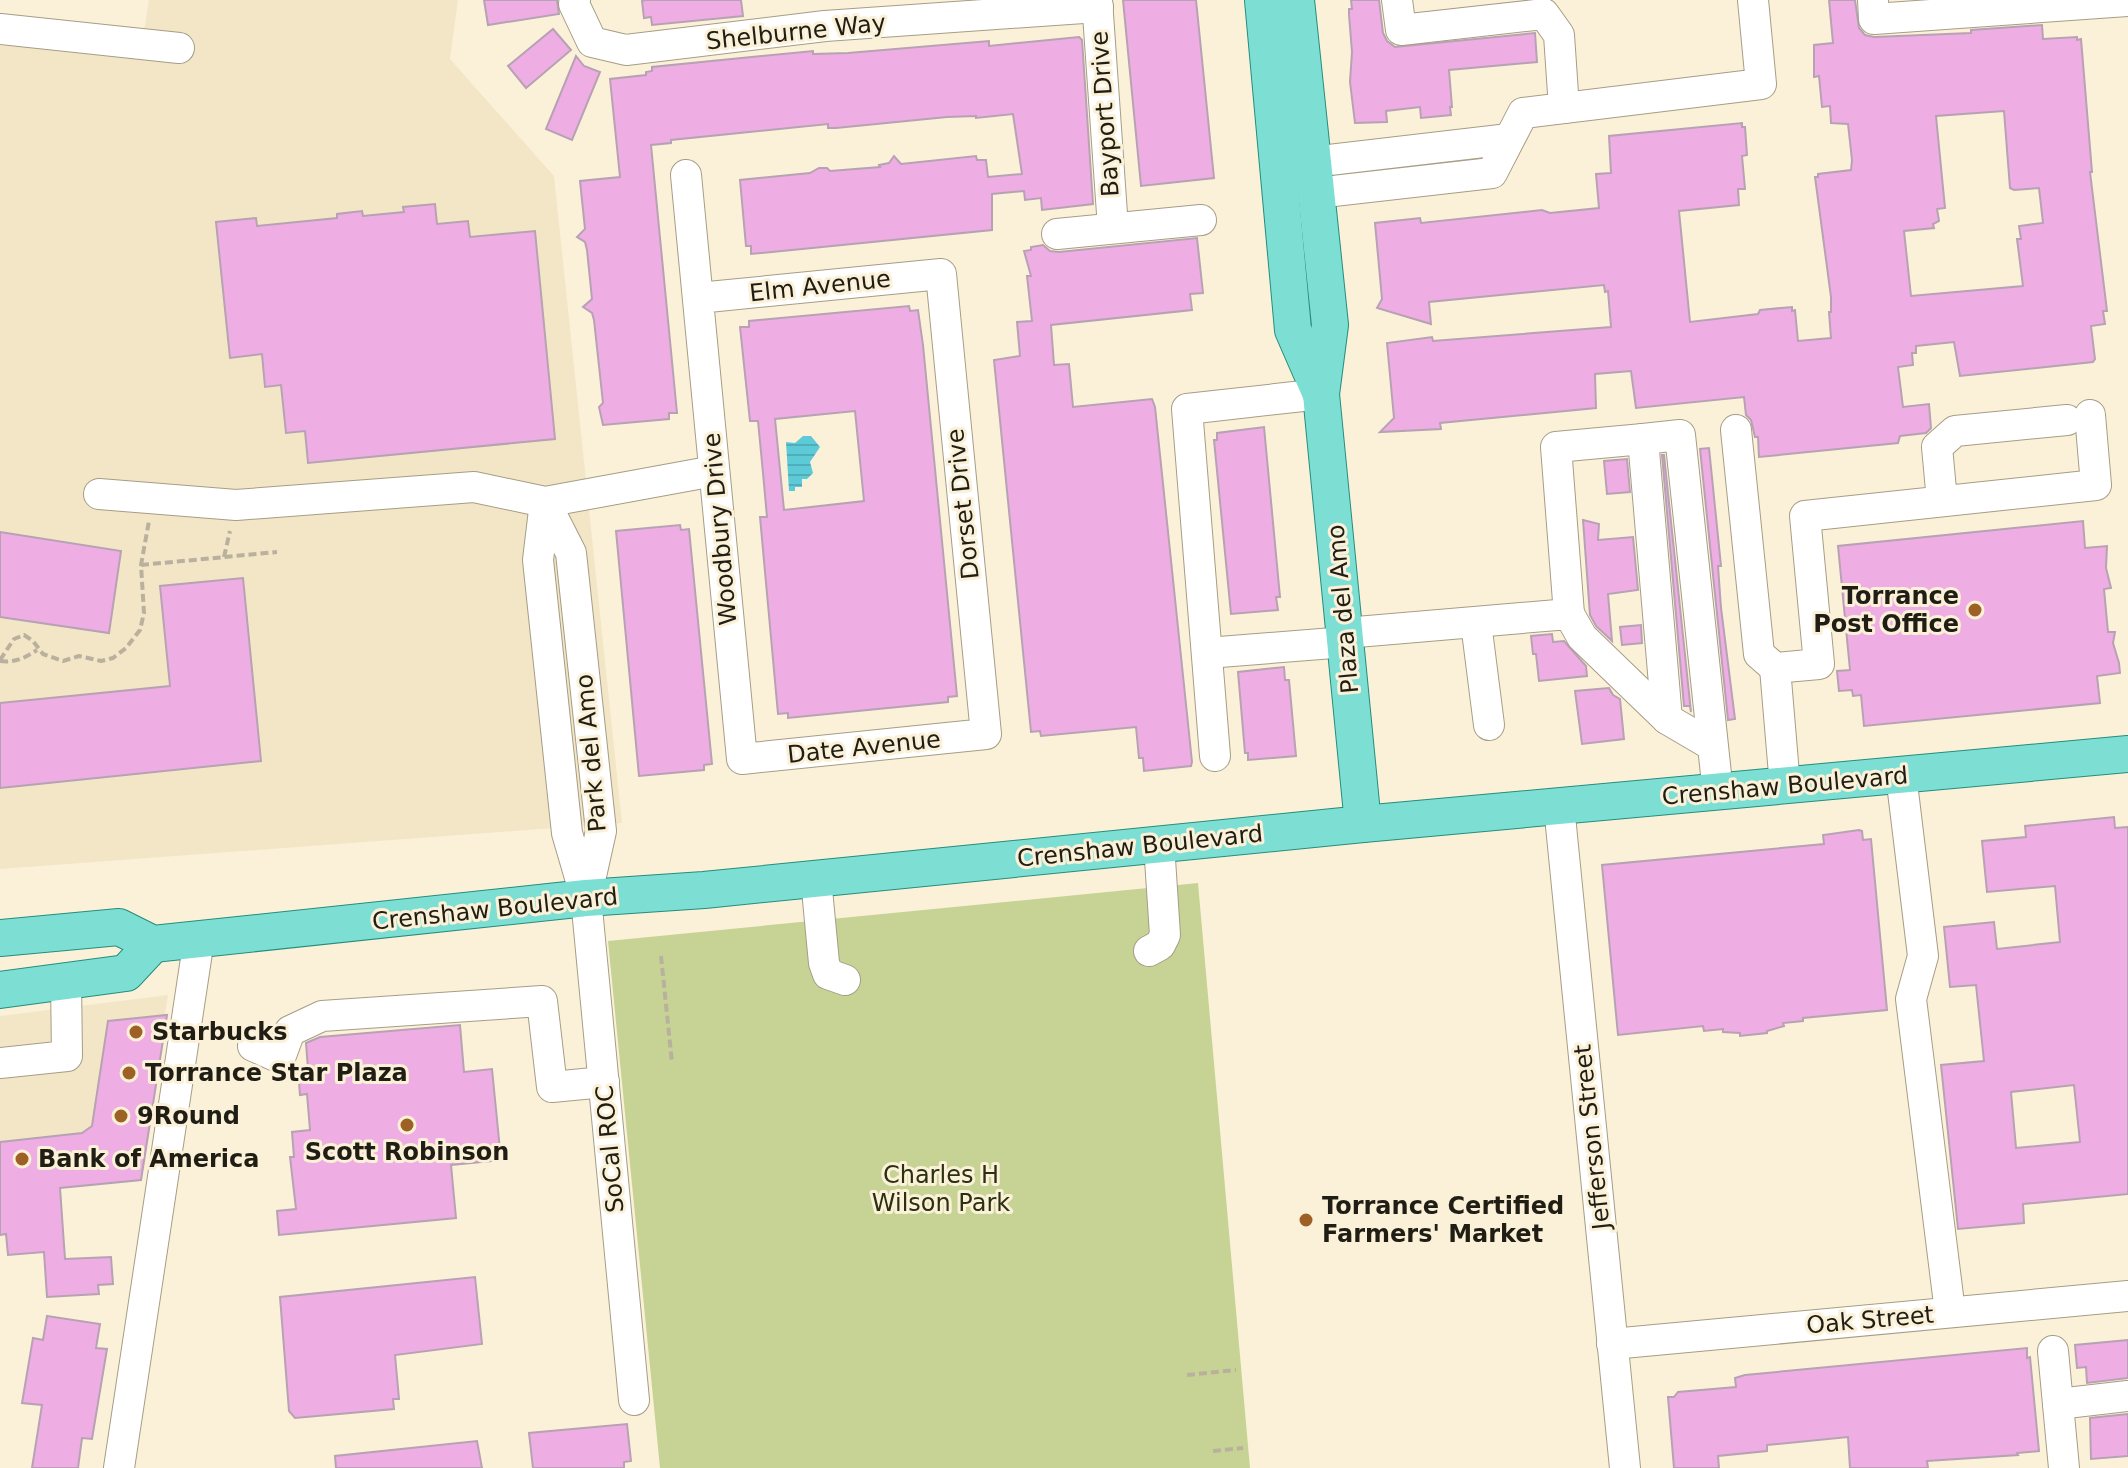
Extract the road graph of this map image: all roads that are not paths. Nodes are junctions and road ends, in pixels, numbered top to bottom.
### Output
1 (575, 0) edge
2 (1263, 0) edge
3 (1296, 0) edge
4 (1397, 0) edge
5 (1753, 0) edge
6 (1873, 0) edge
7 (2128, 1) edge
8 (1098, 4) edge
9 (823, 13) edge
10 (0, 29) edge
11 (179, 48) dead end
12 (1564, 108) junction
13 (686, 175) dead end
14 (1303, 184) junction
15 (1201, 220) dead end
16 (1113, 228) junction
17 (1057, 234) dead end
18 (941, 274) joint
19 (698, 298) junction
20 (1321, 394) junction
21 (1736, 430) dead end
22 (1643, 439) junction
23 (714, 471) junction
24 (99, 494) dead end
25 (1942, 501) junction
26 (545, 502) junction
27 (1569, 614) junction
28 (1476, 623) junction
29 (1346, 638) junction
30 (1207, 653) junction
31 (1775, 668) junction
32 (1667, 719) junction
33 (1489, 725) dead end
34 (986, 734) joint
35 (1713, 746) junction
36 (2128, 754) edge
37 (1215, 756) dead end
38 (742, 759) joint
39 (1901, 775) junction
40 (1785, 786) junction
41 (1718, 793) junction
42 (1559, 806) junction
43 (1363, 824) junction
44 (1159, 844) junction
45 (816, 879) junction
46 (586, 898) junction
47 (0, 938) edge
48 (199, 939) junction
49 (153, 944) junction
50 (1149, 951) dead end
51 (845, 980) dead end
52 (66, 981) junction
53 (0, 990) edge
54 (253, 1046) dead end
55 (0, 1063) edge
56 (604, 1082) junction
57 (2128, 1296) edge
58 (1950, 1312) junction
59 (1612, 1344) junction
60 (2053, 1351) dead end
61 (2128, 1396) edge
62 (634, 1400) dead end
63 (2058, 1404) junction
64 (119, 1468) edge
65 (1625, 1468) edge
66 (2064, 1468) edge

1 - 9 street, Shelburne Way
2 - 14 main road, Plaza del Amo
3 - 14 main road, Plaza del Amo
4 - 12 street
5 - 12 street
6 - 7 street
8 - 9 street, Shelburne Way
8 - 16 street, Bayport Drive
10 - 11 street
12 - 14 street
13 - 19 street, Woodbury Drive
14 - 20 main road, Plaza del Amo
15 - 16 street
16 - 17 street
18 - 19 street, Elm Avenue
18 - 34 street, Dorset Drive
19 - 23 street, Woodbury Drive
20 - 29 main road, Plaza del Amo
20 - 30 street
21 - 31 street
22 - 27 street
22 - 32 street
22 - 35 street
23 - 26 street
23 - 38 street, Woodbury Drive
24 - 26 street
25 - 25 street
25 - 31 street
26 - 46 street, Park del Amo
27 - 28 street
27 - 32 street
28 - 29 street
28 - 33 street
29 - 30 street
29 - 43 main road, Plaza del Amo
30 - 37 street
31 - 40 street
32 - 35 street
34 - 38 street, Date Avenue
35 - 41 street
36 - 39 main road, Crenshaw Boulevard
39 - 40 main road, Crenshaw Boulevard
39 - 58 street
40 - 41 main road, Crenshaw Boulevard
41 - 42 main road, Crenshaw Boulevard
42 - 43 main road, Crenshaw Boulevard
42 - 59 street, Jefferson Street
43 - 44 main road, Crenshaw Boulevard
44 - 45 main road, Crenshaw Boulevard
44 - 50 street
45 - 46 main road, Crenshaw Boulevard
45 - 51 street
46 - 48 main road, Crenshaw Boulevard
46 - 56 street, SoCal ROC
47 - 49 main road
48 - 49 main road, Crenshaw Boulevard
48 - 64 street
49 - 52 main road
52 - 53 main road
52 - 55 street
54 - 56 street
56 - 62 street, SoCal ROC
57 - 58 street, Oak Street
58 - 59 street, Oak Street
59 - 65 street, Jefferson Street
60 - 63 street
61 - 63 street
63 - 66 street

